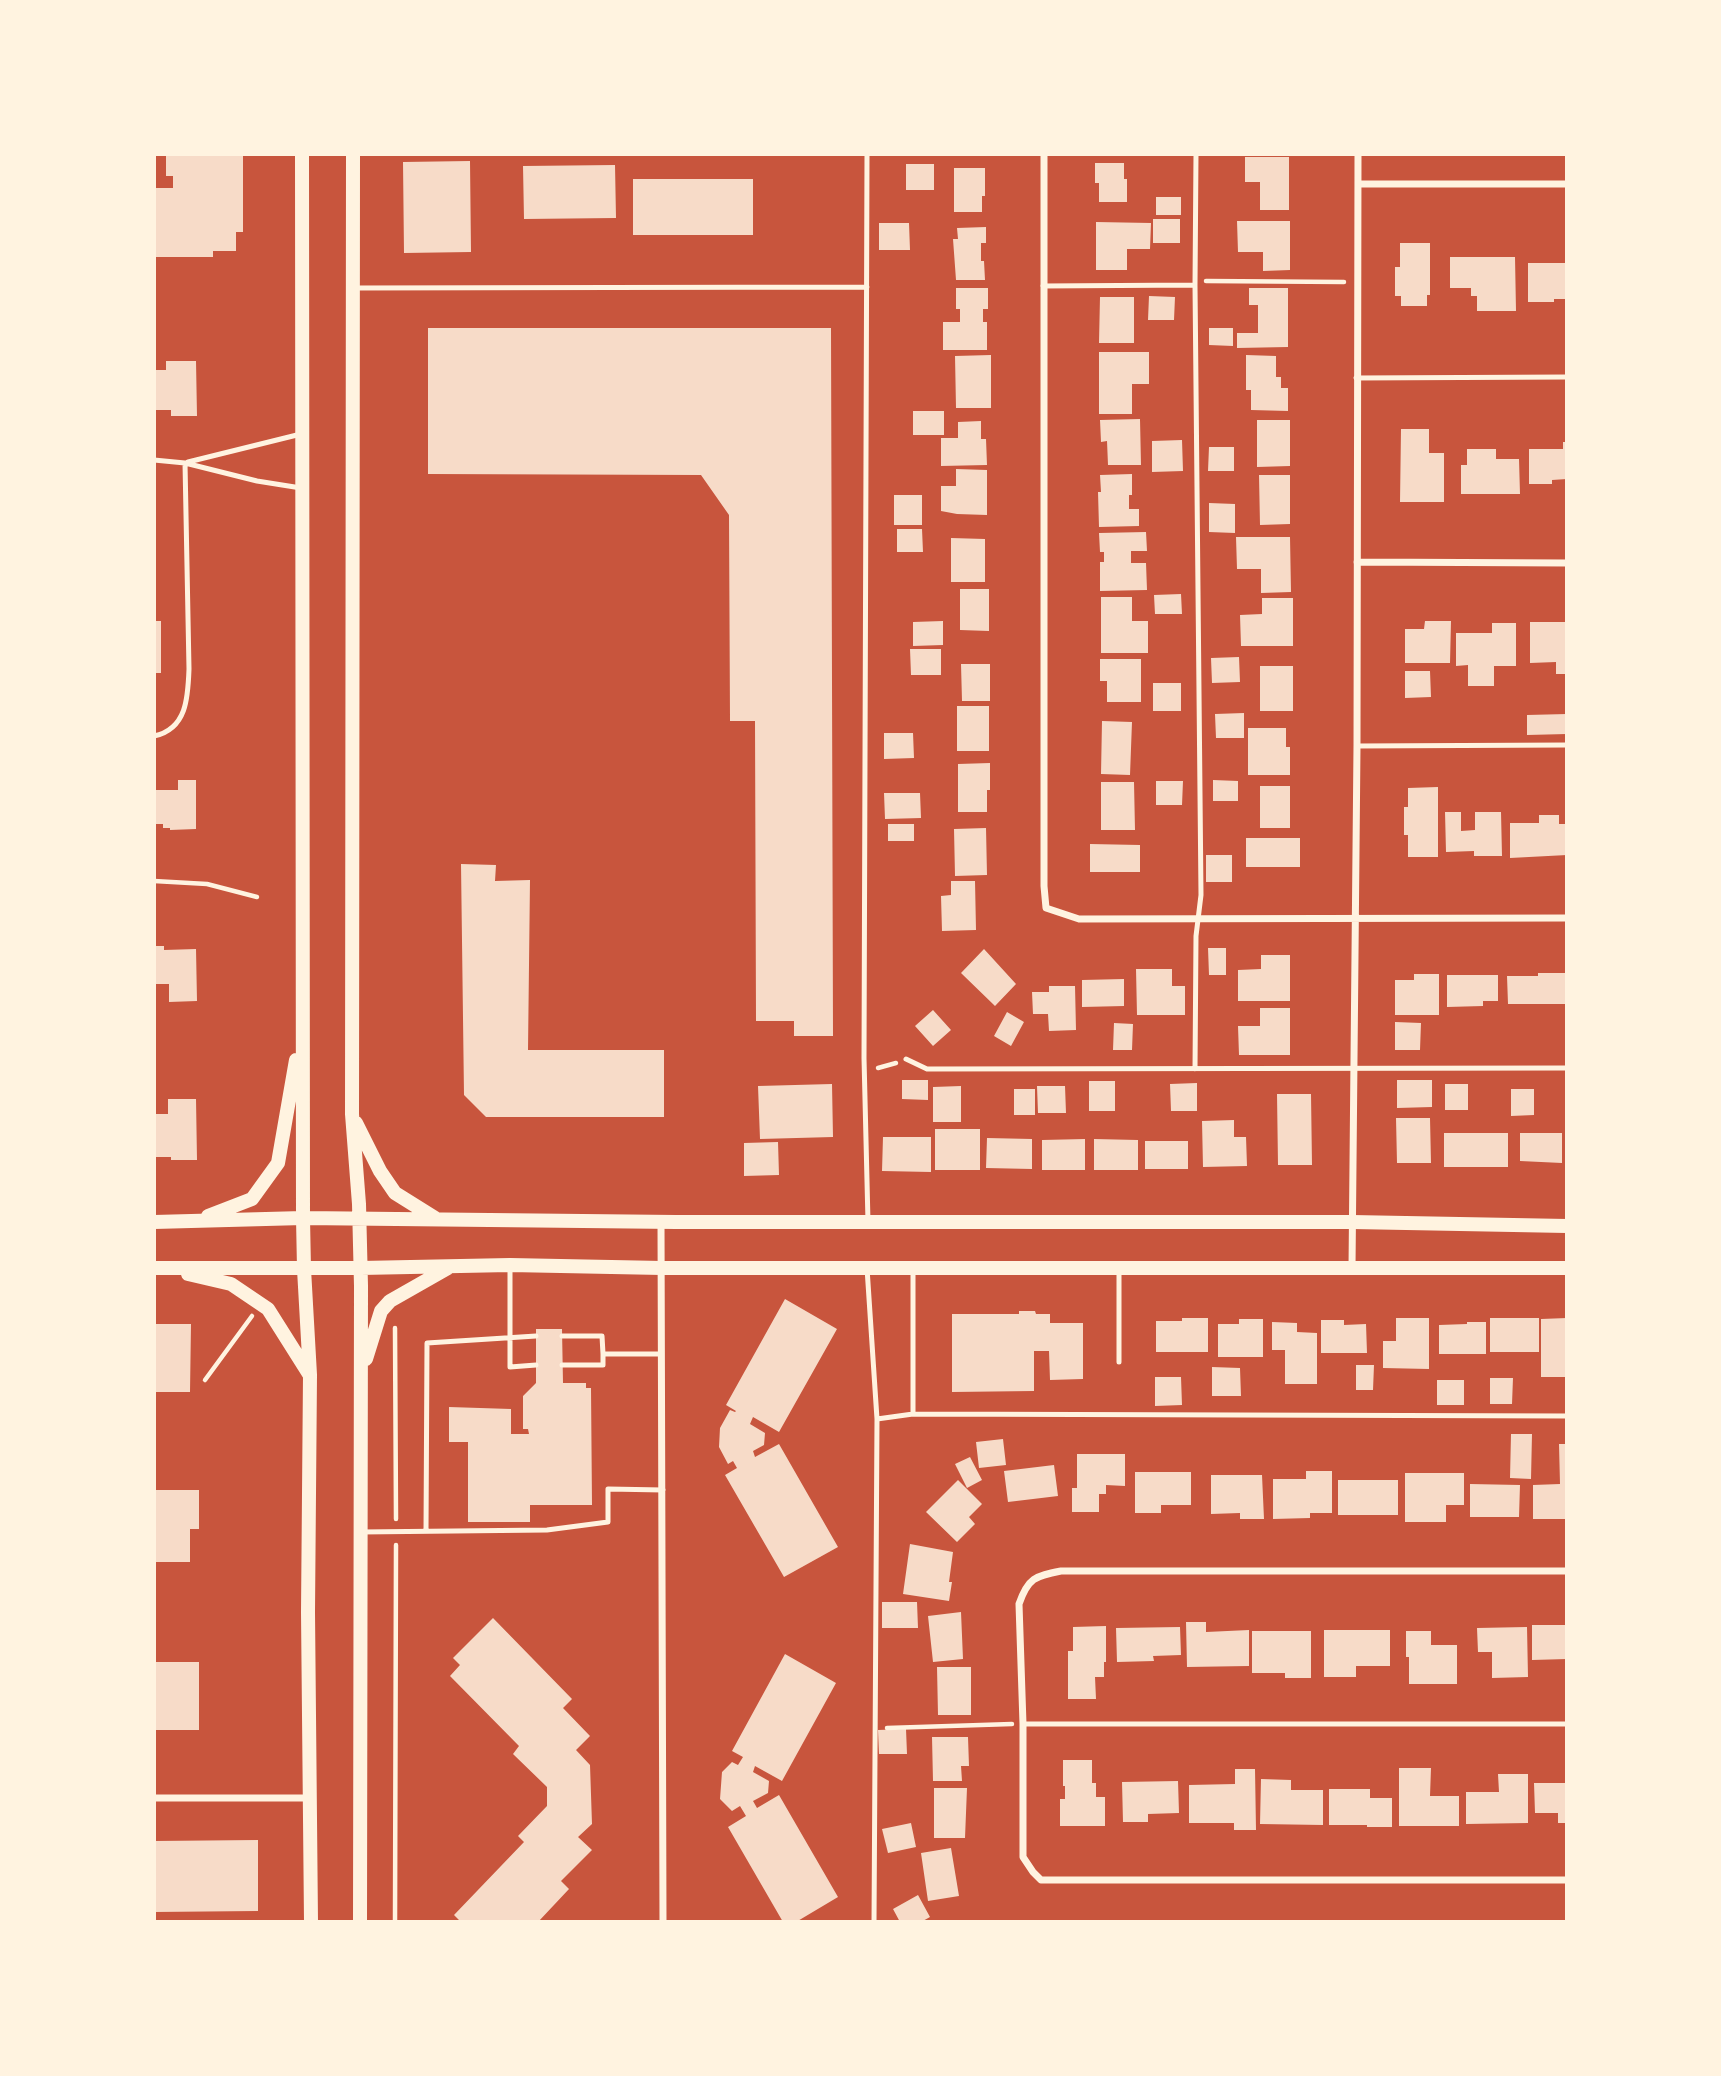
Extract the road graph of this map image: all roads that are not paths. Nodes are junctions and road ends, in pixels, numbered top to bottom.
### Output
1 (302, 154) edge
2 (353, 154) edge
3 (867, 154) edge
4 (1044, 154) edge
5 (1196, 154) edge
6 (1357, 154) edge
7 (1358, 184) junction
8 (1567, 184) edge
9 (1195, 285) junction
10 (1043, 286) junction
11 (867, 287) junction
12 (352, 288) junction
13 (1567, 377) edge
14 (1356, 378) junction
15 (301, 433) junction
16 (154, 460) edge
17 (185, 463) junction
18 (301, 488) junction
19 (1357, 562) junction
20 (1567, 563) edge
21 (154, 736) edge
22 (1567, 745) edge
23 (1357, 746) junction
24 (1198, 918) junction
25 (1355, 918) junction
26 (1567, 918) edge
27 (303, 1021) junction
28 (906, 1059) road end
29 (1567, 1068) edge
30 (1195, 1069) junction
31 (1354, 1069) junction
32 (352, 1114) junction
33 (303, 1218) junction
34 (360, 1219) junction
35 (436, 1219) junction
36 (196, 1221) junction
37 (154, 1222) edge
38 (661, 1222) junction
39 (868, 1222) junction
40 (1352, 1222) junction
41 (1567, 1226) edge
42 (510, 1265) junction
43 (449, 1267) junction
44 (1119, 1267) junction
45 (1352, 1267) junction
46 (159, 1268) edge
47 (361, 1268) junction
48 (662, 1268) junction
49 (867, 1268) junction
50 (913, 1268) junction
51 (1567, 1268) edge
52 (304, 1269) junction
53 (536, 1336) dead end
54 (562, 1336) dead end
55 (509, 1338) junction
56 (603, 1354) junction
57 (661, 1354) junction
58 (1119, 1362) dead end
59 (562, 1365) dead end
60 (536, 1366) dead end
61 (361, 1373) junction
62 (310, 1375) junction
63 (914, 1414) junction
64 (1567, 1416) edge
65 (877, 1419) junction
66 (663, 1490) junction
67 (426, 1531) junction
68 (361, 1532) junction
69 (1567, 1571) edge
70 (1023, 1724) junction
71 (1567, 1724) edge
72 (154, 1798) edge
73 (311, 1798) junction
74 (1567, 1880) edge
75 (312, 1922) edge
76 (360, 1922) edge
77 (663, 1922) edge
78 (874, 1922) edge

1 - 15 main road
2 - 12 main road
3 - 11 lane
4 - 10 street
5 - 9 lane
6 - 7 street
7 - 8 street
7 - 14 street
9 - 10 lane
9 - 24 lane
10 - 24 street
11 - 12 lane
11 - 39 lane
12 - 32 main road
13 - 14 lane
14 - 19 street
15 - 17 lane
15 - 18 main road
16 - 17 lane
17 - 18 lane
17 - 21 lane
18 - 27 main road
19 - 20 street
19 - 23 street
22 - 23 lane
23 - 25 street
24 - 25 street
24 - 30 lane
25 - 26 street
25 - 31 street
27 - 33 main road
27 - 36 main road
28 - 30 lane
29 - 31 lane
30 - 31 lane
31 - 40 street
32 - 34 main road
32 - 35 main road
33 - 34 main road
33 - 36 main road
33 - 52 main road
34 - 35 main road
34 - 47 main road
35 - 38 main road
36 - 37 main road
38 - 39 main road
38 - 48 street
39 - 40 main road
40 - 41 main road
40 - 45 street
42 - 43 main road
42 - 48 main road
42 - 55 lane
43 - 47 main road
43 - 61 main road
44 - 45 main road
44 - 50 main road
44 - 58 lane
45 - 51 main road
46 - 52 main road
46 - 62 main road
47 - 52 main road
47 - 61 main road
48 - 49 main road
48 - 57 street
49 - 50 main road
49 - 65 lane
50 - 63 lane
52 - 62 main road
53 - 55 lane
54 - 56 lane
55 - 60 lane
55 - 67 lane
56 - 57 lane
56 - 59 lane
57 - 66 street
61 - 68 main road
62 - 73 main road
63 - 64 lane
63 - 65 lane
65 - 78 lane
66 - 67 lane
66 - 77 street
67 - 68 lane
68 - 76 main road
69 - 70 street
70 - 71 lane
70 - 74 street
72 - 73 street
73 - 75 main road

